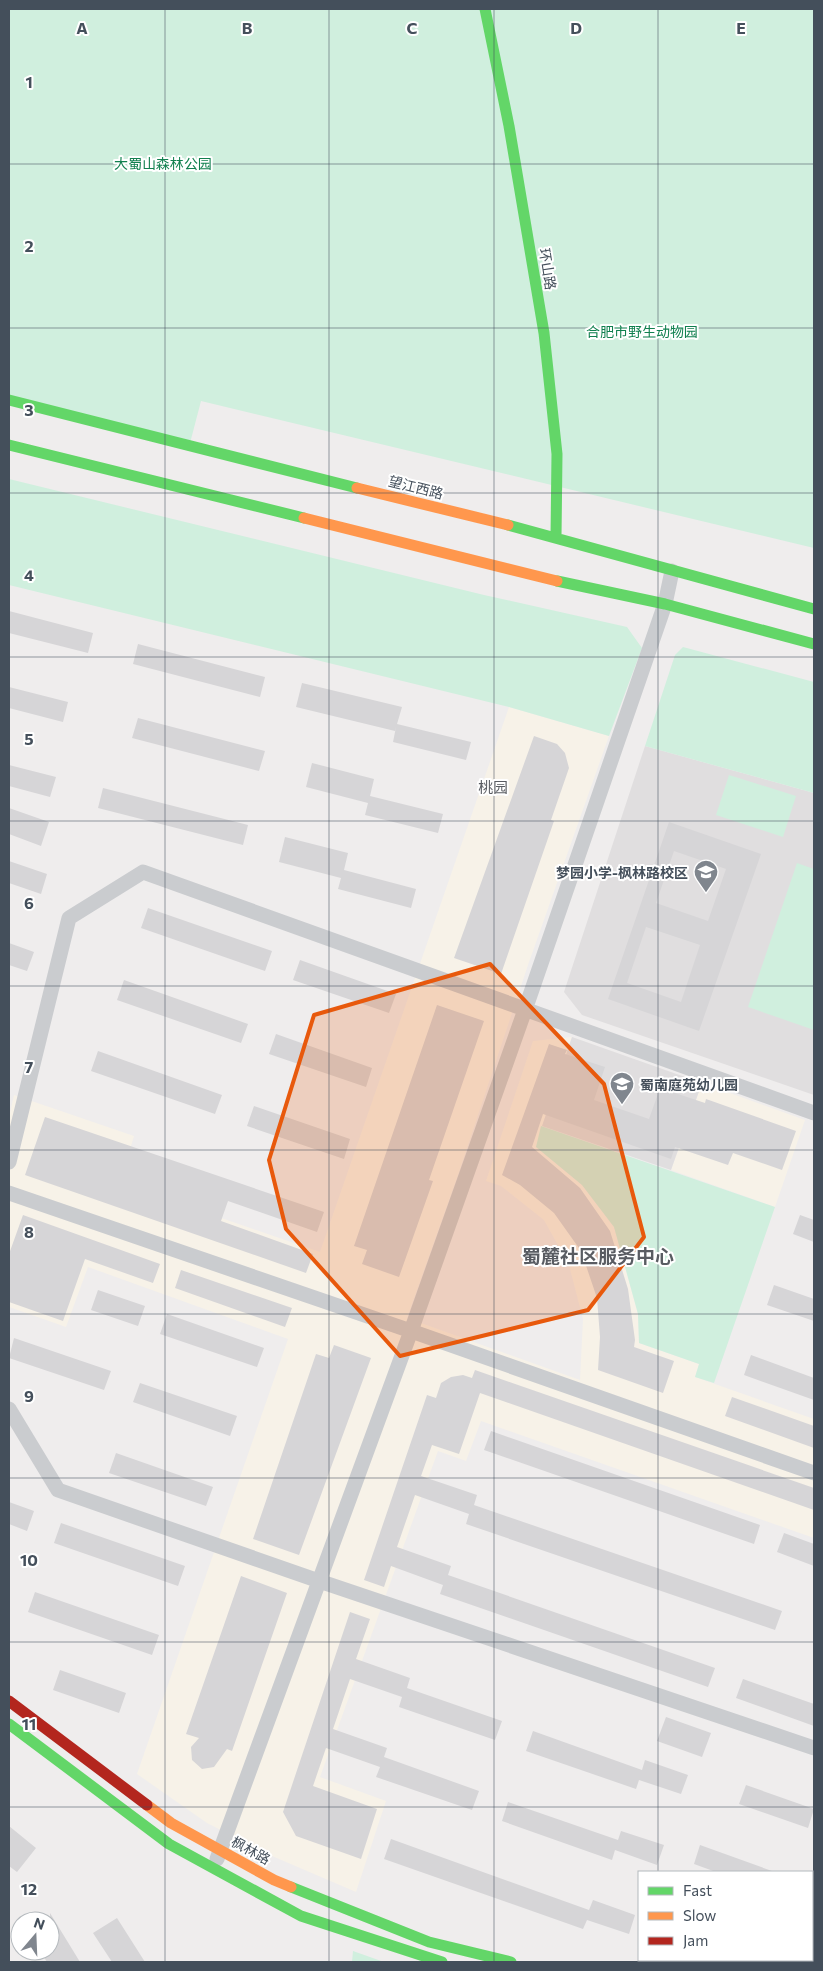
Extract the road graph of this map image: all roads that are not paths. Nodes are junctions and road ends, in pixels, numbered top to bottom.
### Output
1 (485, 9) edge
2 (9, 400) edge
3 (9, 445) edge
4 (556, 537) junction
5 (672, 572) junction
6 (665, 604) junction
7 (814, 609) edge
8 (814, 644) edge
9 (525, 1009) junction
10 (814, 1113) edge
11 (9, 1162) edge
12 (9, 1193) edge
13 (410, 1330) junction
14 (9, 1409) edge
15 (814, 1473) edge
16 (319, 1581) junction
17 (9, 1700) edge
18 (9, 1724) edge
19 (814, 1748) edge
20 (220, 1851) junction
21 (214, 1869) junction
22 (442, 1962) edge
23 (511, 1962) edge

1 - 4 main road, 环山路
2 - 4 main road, 望江西路
3 - 6 main road
4 - 5 main road, 望江西路
5 - 6 street
5 - 7 main road, 望江西路
6 - 8 main road
6 - 9 street
9 - 10 street
9 - 11 street
9 - 13 street
12 - 13 street
13 - 15 street
13 - 16 street
14 - 16 street
16 - 19 street
16 - 20 street
17 - 20 main road, 枫林路
18 - 21 main road
20 - 21 street
20 - 23 main road, 枫林路
21 - 22 main road

